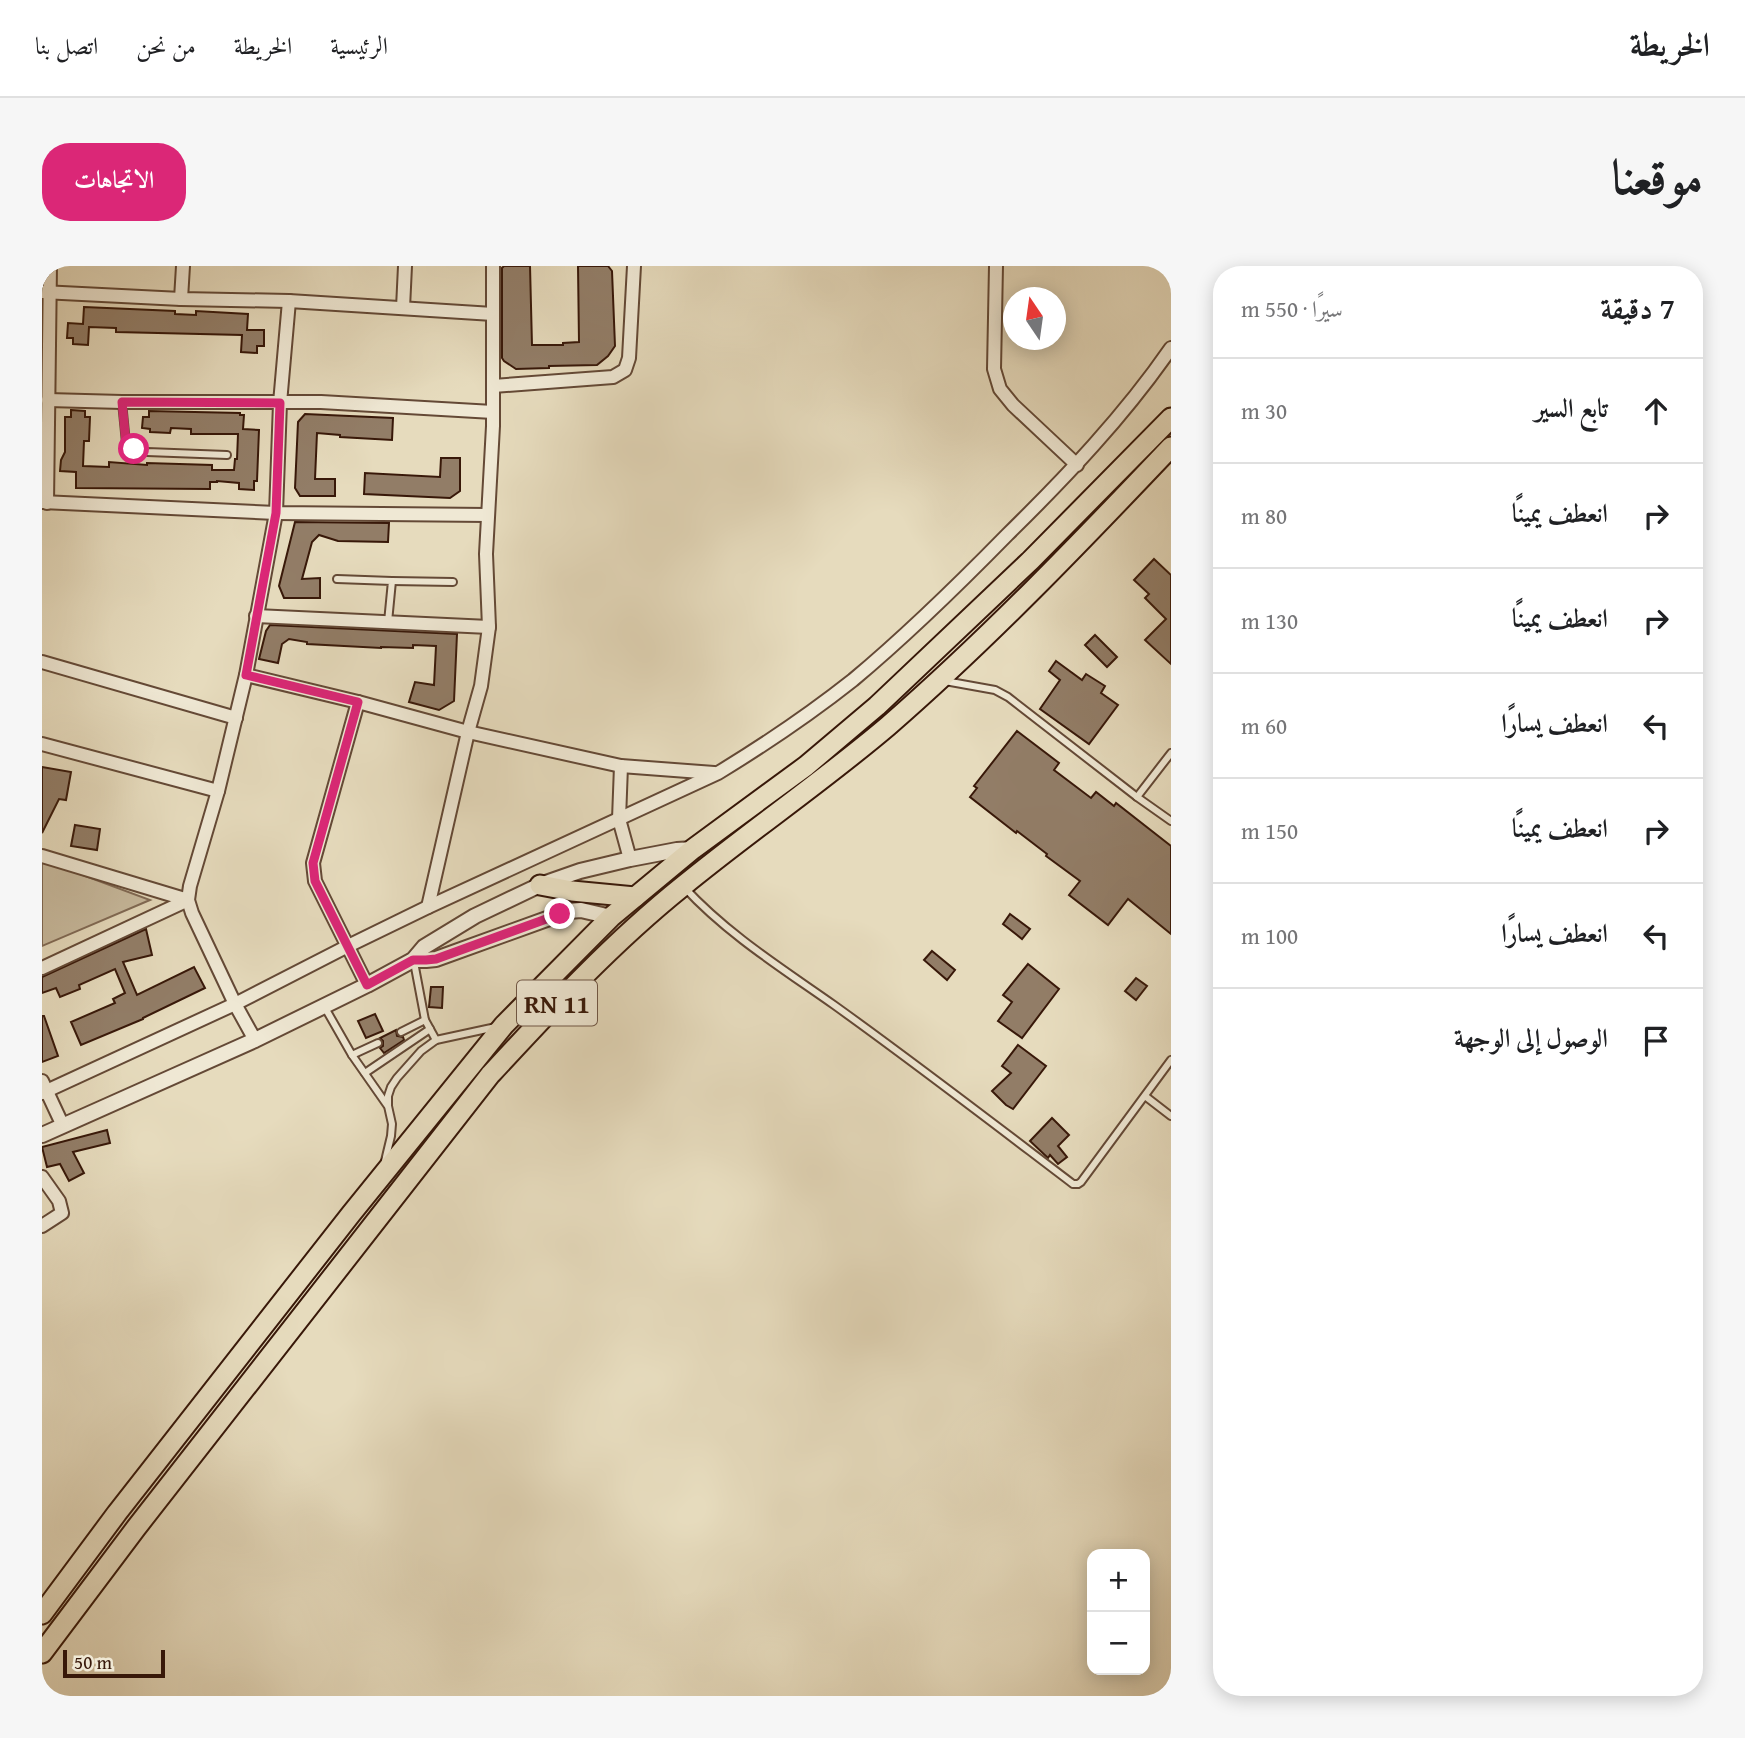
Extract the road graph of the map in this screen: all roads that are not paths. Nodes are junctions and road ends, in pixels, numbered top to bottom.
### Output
1 (50, 266) edge
2 (183, 266) edge
3 (405, 266) edge
4 (493, 266) edge
5 (634, 266) edge
6 (996, 266) edge
7 (46, 292) edge
8 (181, 299) junction
9 (289, 301) junction
10 (403, 309) junction
11 (493, 314) junction
12 (1171, 348) edge
13 (493, 386) junction
14 (48, 400) junction
15 (122, 402) junction
16 (280, 403) junction
17 (1171, 405) edge
18 (493, 411) junction
19 (1171, 418) edge
20 (1171, 447) edge
21 (227, 455) dead end
22 (1077, 465) junction
23 (1114, 477) junction
24 (45, 502) edge
25 (276, 513) junction
26 (488, 515) junction
27 (337, 579) dead end
28 (392, 581) junction
29 (453, 582) dead end
30 (256, 616) junction
31 (388, 622) junction
32 (489, 627) junction
33 (42, 662) edge
34 (246, 675) junction
35 (940, 680) junction
36 (358, 702) junction
37 (236, 718) junction
38 (468, 732) junction
39 (42, 744) edge
40 (1171, 753) edge
41 (621, 766) junction
42 (718, 773) junction
43 (218, 791) junction
44 (1137, 797) junction
45 (619, 820) junction
46 (1171, 821) edge
47 (693, 849) junction
48 (42, 856) edge
49 (630, 859) junction
50 (540, 885) junction
51 (683, 886) junction
52 (635, 897) junction
53 (188, 900) junction
54 (428, 907) junction
55 (611, 917) junction
56 (348, 946) junction
57 (413, 960) junction
58 (42, 968) edge
59 (367, 985) junction
60 (235, 1004) junction
61 (324, 1006) junction
62 (425, 1020) junction
63 (504, 1025) junction
64 (430, 1029) junction
65 (401, 1032) dead end
66 (255, 1040) junction
67 (436, 1040) junction
68 (378, 1042) dead end
69 (352, 1055) junction
70 (1171, 1060) edge
71 (365, 1073) junction
72 (43, 1088) edge
73 (1145, 1096) junction
74 (388, 1106) junction
75 (1171, 1116) edge
76 (63, 1126) junction
77 (42, 1135) edge
78 (381, 1176) junction
79 (42, 1177) edge
80 (42, 1226) edge
81 (42, 1614) edge
82 (42, 1653) edge

1 - 7 street
2 - 8 street
3 - 10 street
4 - 11 street
5 - 13 street
6 - 22 street
7 - 8 street
7 - 14 street
8 - 9 street
9 - 10 street
9 - 16 street
10 - 11 street
11 - 13 street
12 - 22 street
13 - 18 street
14 - 15 street
14 - 24 street
15 - 16 street
15 - 21 lane
16 - 18 street
16 - 25 street
17 - 23 highway
18 - 26 street
19 - 23 highway, RN 11
20 - 35 highway, RN 11
22 - 42 street
23 - 47 highway, RN 11
24 - 25 street
25 - 26 street
25 - 30 street
26 - 32 street
27 - 28 lane
28 - 29 lane
28 - 31 lane
30 - 31 street
30 - 34 street
31 - 32 street
32 - 38 street
33 - 37 street
34 - 36 street
34 - 37 street
35 - 44 lane
35 - 51 highway, RN 11
36 - 38 street
36 - 56 street
37 - 43 street
38 - 41 street
38 - 54 street
39 - 43 street
40 - 44 lane
41 - 42 street
41 - 45 street
42 - 45 street
43 - 53 street
44 - 46 lane
45 - 49 street
45 - 54 street
47 - 49 street
47 - 52 highway, RN 11
48 - 53 street
49 - 50 street
50 - 52 highway
50 - 57 street
51 - 73 lane
51 - 82 highway, RN 11
52 - 55 highway, RN 11
53 - 58 street
53 - 60 street
54 - 56 street
55 - 57 street
55 - 63 highway, RN 11
56 - 59 street
56 - 60 street
57 - 59 street
57 - 62 lane
59 - 61 street
60 - 66 street
60 - 72 street
61 - 66 street
61 - 69 lane
62 - 64 lane
62 - 65 lane
63 - 67 lane
63 - 78 highway, RN 11
64 - 67 lane
64 - 71 lane
66 - 76 street
67 - 74 lane
68 - 69 lane
69 - 71 lane
70 - 73 lane
71 - 74 lane
72 - 76 street
73 - 75 lane
74 - 78 lane
76 - 77 street
78 - 81 highway, RN 11
79 - 80 street

